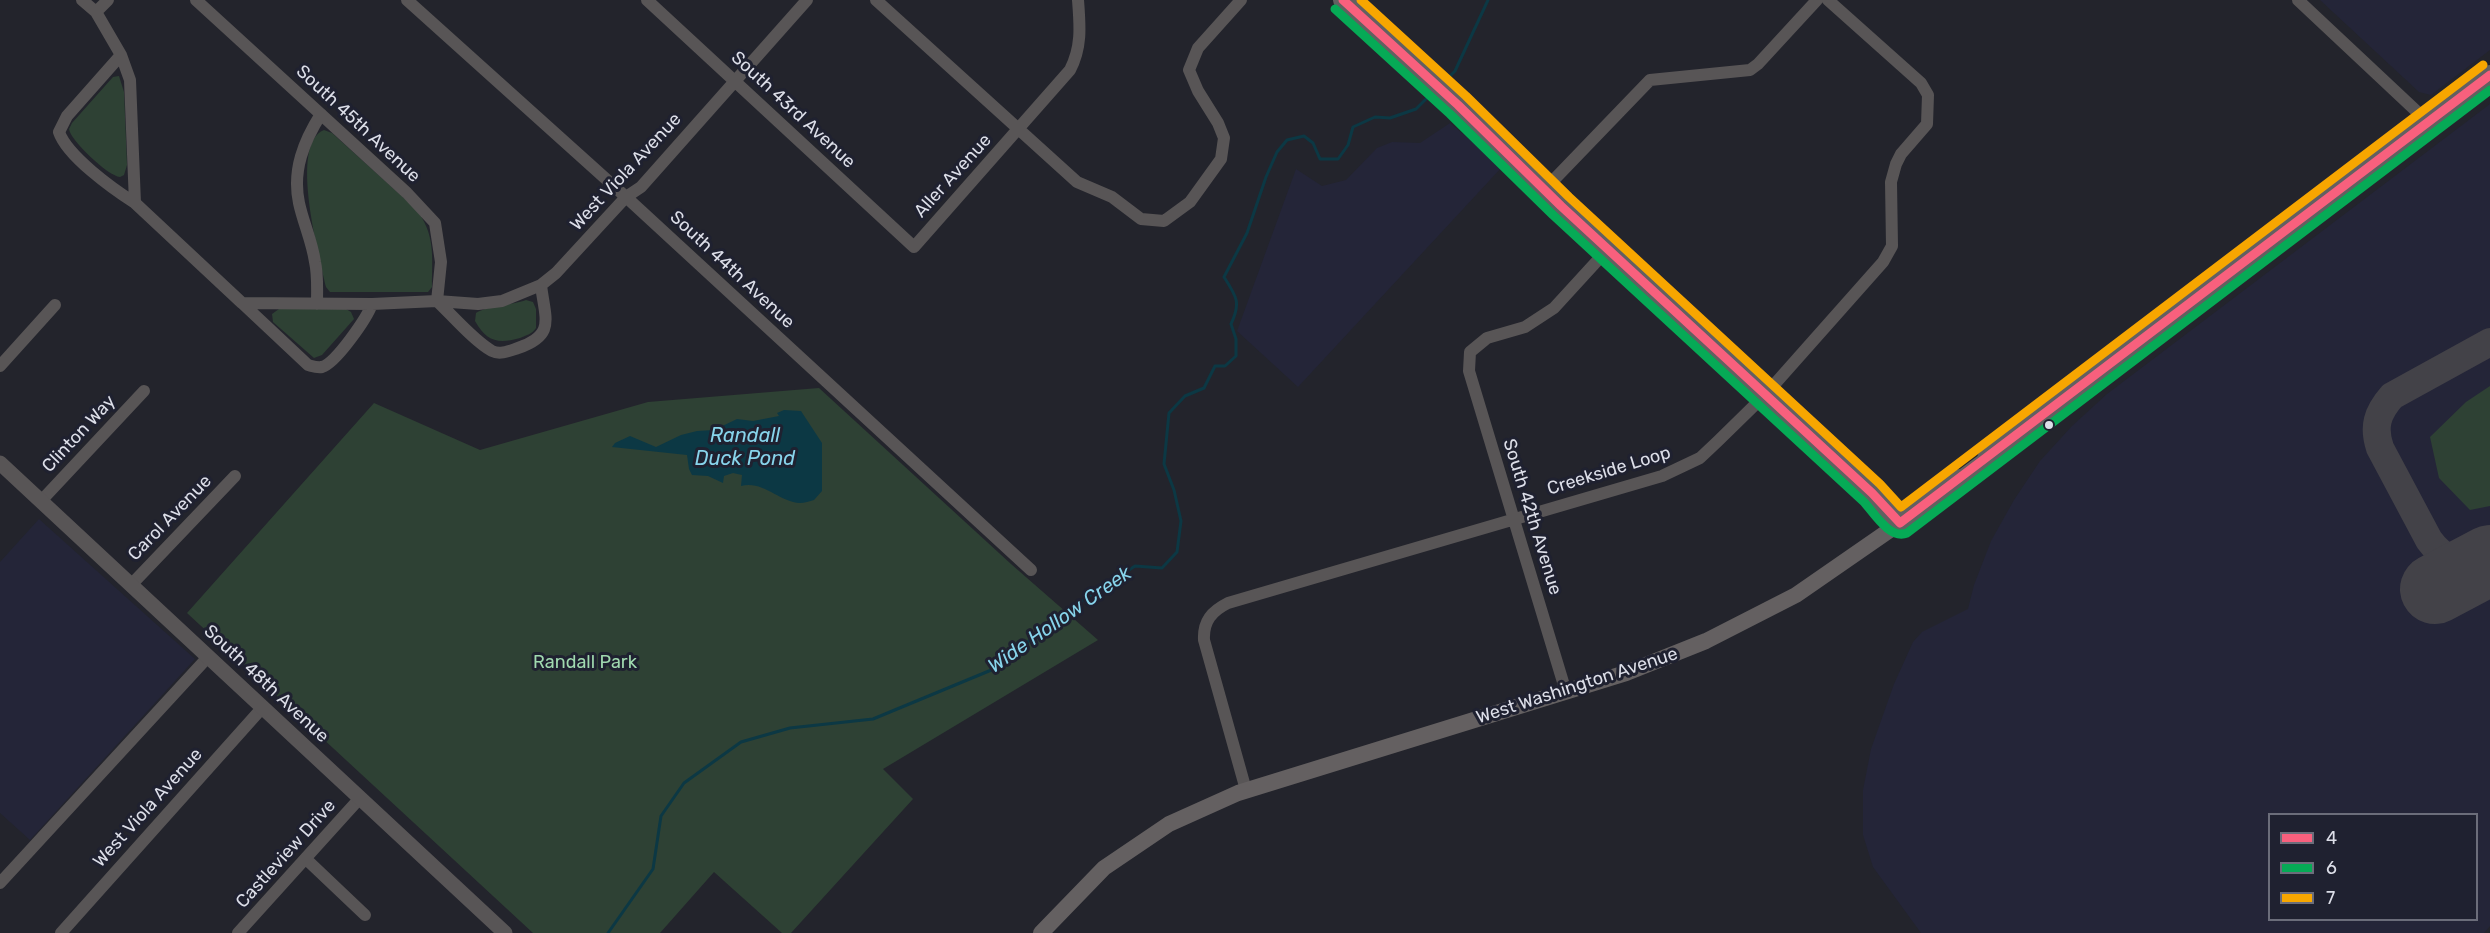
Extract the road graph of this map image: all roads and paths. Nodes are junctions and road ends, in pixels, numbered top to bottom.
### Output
1 (82, 0) edge
2 (108, 0) edge
3 (196, 0) edge
4 (406, 0) edge
5 (647, 0) edge
6 (807, 0) edge
7 (876, 0) edge
8 (1078, 0) edge
9 (1241, 0) edge
10 (1343, 0) edge
11 (1817, 0) edge
12 (1828, 0) edge
13 (2298, 0) edge
14 (96, 12) junction
15 (121, 55) junction
16 (2490, 75) edge
17 (734, 80) junction
18 (321, 114) junction
19 (2428, 122) junction
20 (1020, 129) junction
21 (1544, 190) junction
22 (626, 197) junction
23 (135, 203) junction
24 (914, 247) joint
25 (1608, 249) junction
26 (541, 285) junction
27 (437, 301) junction
28 (242, 303) junction
29 (317, 304) junction
30 (372, 304) junction
31 (55, 305) dead end
32 (0, 366) edge
33 (144, 392) dead end
34 (1765, 395) junction
35 (1987, 459) joint
36 (0, 463) edge
37 (235, 476) dead end
38 (1960, 479) joint
39 (41, 501) junction
40 (1514, 519) junction
41 (1900, 523) junction
42 (1031, 570) dead end
43 (131, 585) junction
44 (208, 657) junction
45 (1566, 692) junction
46 (263, 707) junction
47 (1246, 790) junction
48 (360, 798) junction
49 (306, 859) junction
50 (0, 883) edge
51 (365, 915) dead end
52 (61, 933) edge
53 (238, 933) edge
54 (505, 933) edge
55 (1041, 933) edge

1 - 14 street
2 - 14 street
3 - 18 street, South 45th Avenue
4 - 22 street, South 44th Avenue
5 - 17 street, South 43rd Avenue
6 - 17 street, West Viola Avenue
7 - 20 street
8 - 20 street, Aller Avenue
9 - 20 street
10 - 21 main road
11 - 21 street
12 - 34 street, Creekside Loop
13 - 19 street
14 - 15 street
15 - 23 street
15 - 23 street
16 - 19 main road, West Washington Avenue
17 - 22 street, West Viola Avenue
17 - 24 street, South 43rd Avenue
18 - 27 street, South 45th Avenue
18 - 29 street
19 - 35 main road, West Washington Avenue
20 - 24 street, Aller Avenue
21 - 25 main road
22 - 26 street, West Viola Avenue
22 - 42 street, South 44th Avenue
23 - 28 street
25 - 34 main road
25 - 40 street, South 42th Avenue
26 - 27 street, West Viola Avenue
26 - 27 street
27 - 30 street, West Viola Avenue
28 - 29 street, West Viola Avenue
28 - 30 street
29 - 30 street, West Viola Avenue
31 - 32 street
33 - 39 street, Clinton Way
34 - 40 street, Creekside Loop
34 - 41 main road
35 - 38 main road, West Washington Avenue
36 - 39 street, South 48th Avenue
37 - 43 street, Carol Avenue
38 - 41 main road, West Washington Avenue
39 - 43 street, South 48th Avenue
40 - 45 street, South 42th Avenue
40 - 47 street, Creekside Loop
41 - 45 main road, West Washington Avenue
43 - 44 street, South 48th Avenue
44 - 46 street, South 48th Avenue
44 - 50 street
45 - 47 main road, West Washington Avenue
46 - 48 street, South 48th Avenue
46 - 52 street, West Viola Avenue
47 - 55 main road, West Washington Avenue
48 - 49 street, Castleview Drive
48 - 54 street, South 48th Avenue
49 - 51 street
49 - 53 street, Castleview Drive

